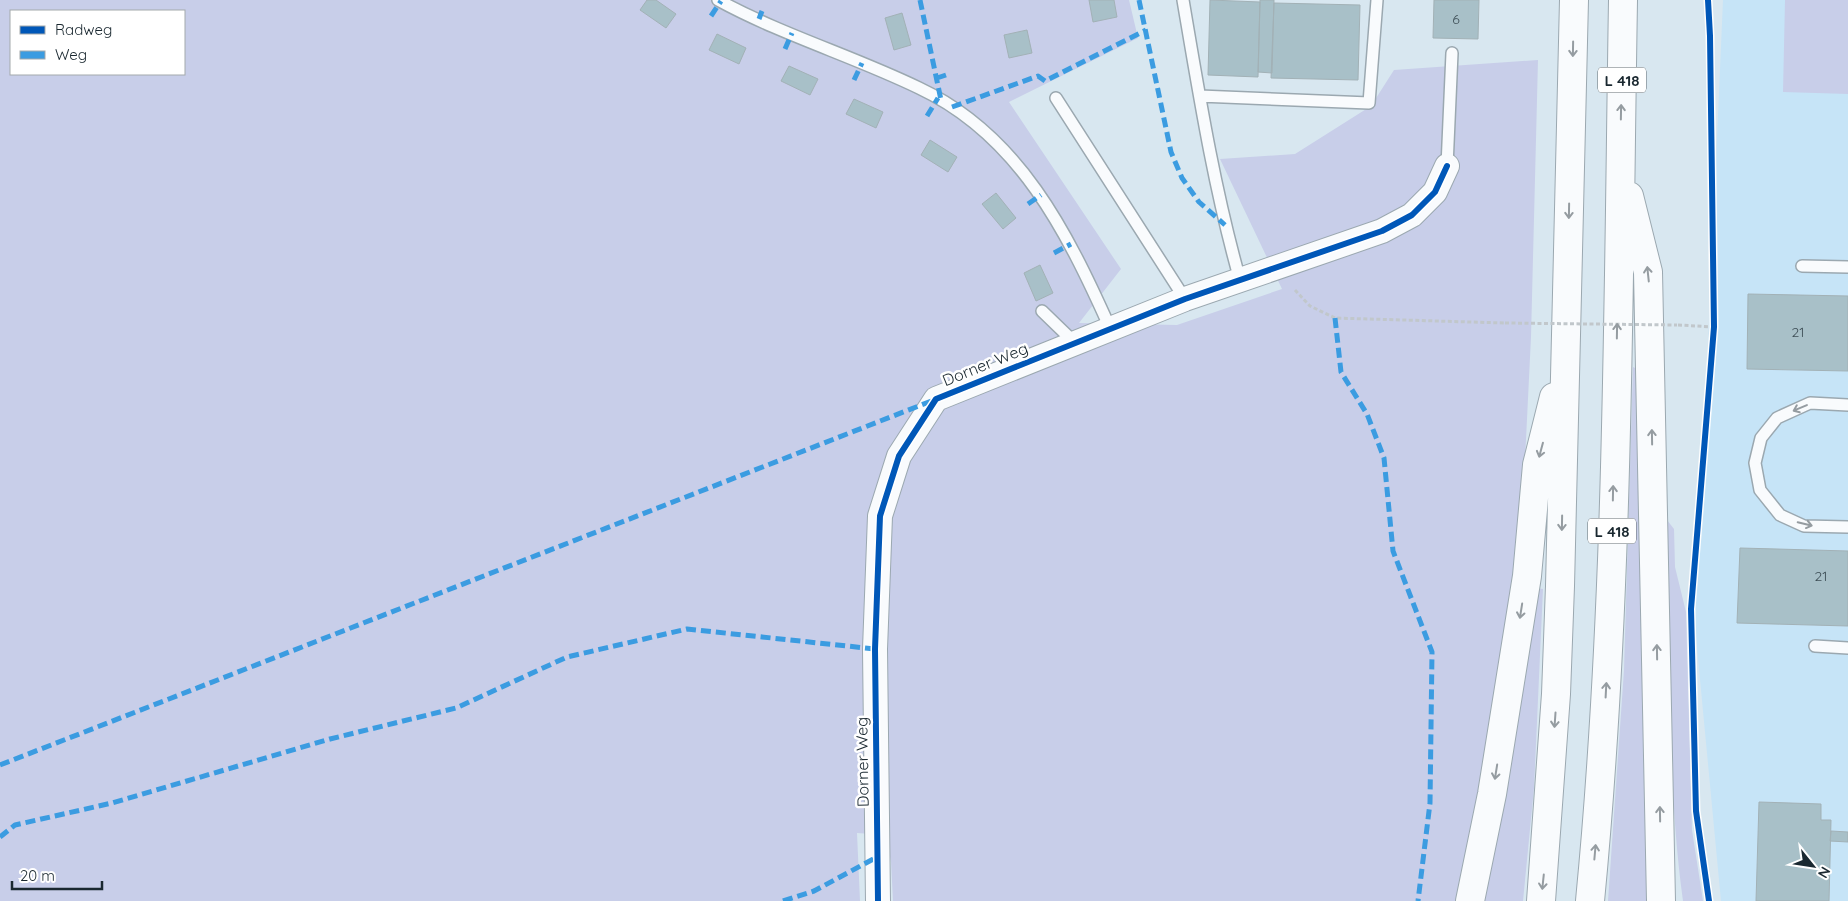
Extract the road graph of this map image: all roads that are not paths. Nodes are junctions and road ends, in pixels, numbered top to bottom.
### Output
1 (718, 0) edge
2 (1183, 0) edge
3 (1377, 0) edge
4 (1574, 0) edge
5 (1623, 0) edge
6 (1452, 53) dead end
7 (1200, 96) junction
8 (1056, 98) dead end
9 (1620, 160) junction
10 (1447, 166) joint
11 (1802, 266) dead end
12 (1848, 267) edge
13 (1240, 280) junction
14 (1186, 299) junction
15 (1042, 311) dead end
16 (1110, 328) junction
17 (1074, 342) junction
18 (1566, 352) junction
19 (1848, 405) edge
20 (1848, 527) edge
21 (1815, 646) dead end
22 (1848, 648) edge
23 (878, 901) edge
24 (1470, 901) edge
25 (1541, 901) edge
26 (1590, 901) edge
27 (1662, 901) edge

1 - 16 lane
2 - 7 lane
3 - 7 lane
4 -> 18 highway
9 -> 5 highway, L 418
6 - 10 lane, Dorner Weg
7 - 13 lane
8 - 14 lane
26 -> 9 highway, L 418
27 -> 9 highway
10 - 13 street, Dorner Weg
11 - 12 lane
13 - 14 street, Dorner Weg
14 - 16 street, Dorner Weg
15 - 17 lane
16 - 17 street, Dorner Weg
17 - 23 street, Dorner Weg
18 -> 24 highway
18 -> 25 highway
19 -> 20 lane
21 - 22 lane

